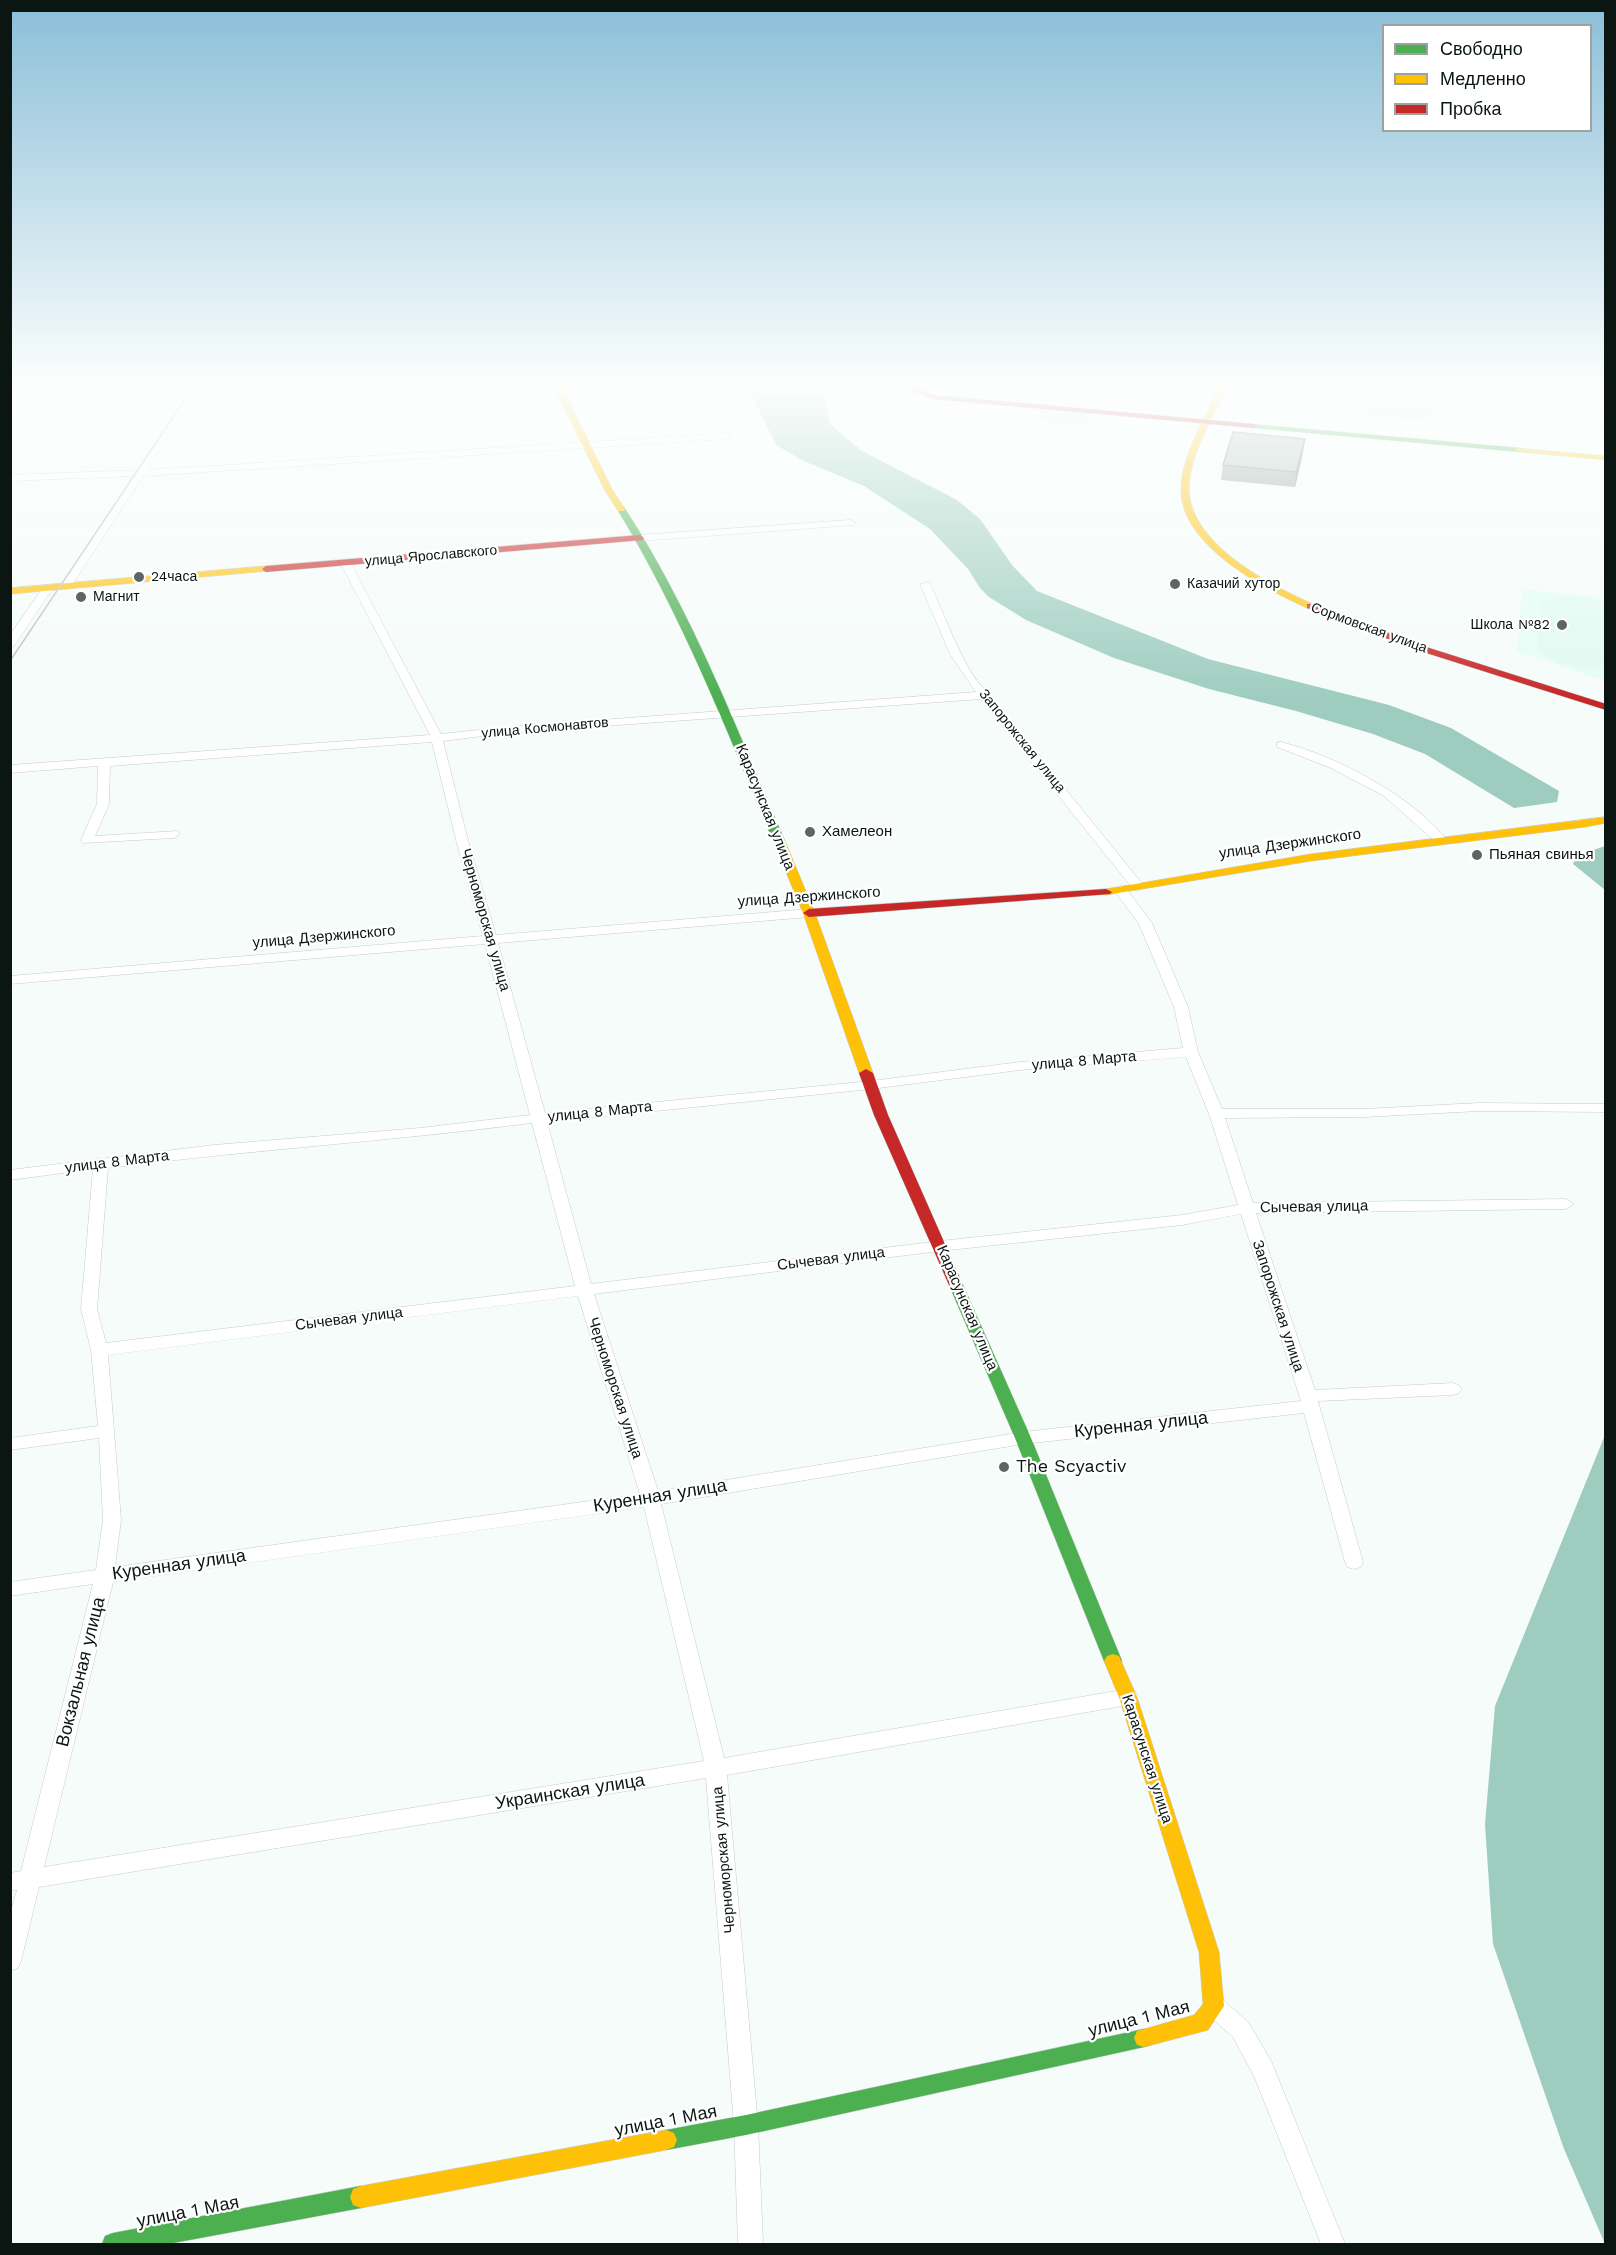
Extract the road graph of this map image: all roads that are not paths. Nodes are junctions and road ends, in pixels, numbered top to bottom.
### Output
1 (131, 488) edge
2 (609, 488) edge
3 (1185, 488) edge
4 (1199, 488) edge
5 (851, 523) dead end
6 (640, 538) junction
7 (346, 564) junction
8 (925, 584) dead end
9 (66, 586) junction
10 (48, 588) junction
11 (10, 591) edge
12 (1344, 618) junction
13 (10, 644) edge
14 (987, 695) junction
15 (1605, 698) edge
16 (1605, 706) edge
17 (728, 715) junction
18 (437, 738) junction
19 (1281, 745) dead end
20 (104, 761) junction
21 (10, 769) edge
22 (1605, 820) edge
23 (174, 834) dead end
24 (1442, 841) junction
25 (1138, 886) junction
26 (1120, 890) junction
27 (808, 913) junction
28 (491, 940) junction
29 (10, 980) edge
30 (1191, 1052) junction
31 (871, 1085) junction
32 (1605, 1108) edge
33 (1216, 1114) junction
34 (538, 1118) junction
35 (101, 1164) junction
36 (10, 1175) edge
37 (1566, 1204) dead end
38 (1247, 1208) junction
39 (940, 1246) junction
40 (584, 1289) junction
41 (99, 1350) junction
42 (1453, 1389) dead end
43 (1309, 1401) junction
44 (107, 1431) junction
45 (1023, 1438) junction
46 (10, 1444) edge
47 (651, 1498) junction
48 (1354, 1562) dead end
49 (105, 1575) junction
50 (10, 1589) edge
51 (1128, 1697) junction
52 (716, 1768) junction
53 (20, 1881) edge
54 (10, 1960) edge
55 (1214, 2006) junction
56 (746, 2125) junction
57 (113, 2244) edge
58 (752, 2244) edge
59 (1333, 2244) edge

1 - 9 street
2 - 6 street, Карасунская улица
3 - 12 street, Сормовская улица
4 - 12 street, Сормовская улица
5 - 6 street, улица Ярославского
6 - 7 street, улица Ярославского
6 - 17 street, Карасунская улица
7 - 9 street, улица Ярославского
7 - 18 street, Черноморская улица
8 - 14 street, Запорожская улица
9 - 10 street, улица Ярославского
10 - 11 street, улица Ярославского
10 - 13 street
12 - 15 street, Сормовская улица
12 - 16 street, Сормовская улица
14 - 17 street, улица Космонавтов
14 - 25 street, Запорожская улица
17 - 18 street, улица Космонавтов
17 - 27 street, Карасунская улица
18 - 20 street, улица Космонавтов
18 - 28 street, Черноморская улица
19 - 24 street
20 - 21 street, улица Космонавтов
20 - 23 street
22 - 24 street, улица Дзержинского
24 - 25 street, улица Дзержинского
25 - 26 street, улица Дзержинского
26 - 27 street, улица Дзержинского
26 - 30 street, Запорожская улица
27 - 28 street, улица Дзержинского
27 - 31 street, Карасунская улица
28 - 29 street, улица Дзержинского
28 - 34 street, Черноморская улица
30 - 31 street, улица 8 Марта
30 - 33 street, Запорожская улица
31 - 34 street, улица 8 Марта
31 - 39 street, Карасунская улица
32 - 33 street
33 - 38 street, Запорожская улица
34 - 35 street, улица 8 Марта
34 - 40 street, Черноморская улица
35 - 36 street, улица 8 Марта
35 - 41 street, Вокзальная улица
37 - 38 street, Сычевая улица
38 - 39 street, Сычевая улица
38 - 43 street, Запорожская улица
39 - 40 street, Сычевая улица
39 - 45 street, Карасунская улица
40 - 41 street, Сычевая улица
40 - 47 street, Черноморская улица
41 - 44 street, Вокзальная улица
42 - 43 street, Куренная улица
43 - 45 street, Куренная улица
43 - 48 street, Запорожская улица
44 - 46 street
44 - 49 street, Вокзальная улица
45 - 47 street, Куренная улица
45 - 51 street, Карасунская улица
47 - 49 street, Куренная улица
47 - 52 street, Черноморская улица
49 - 50 street, Куренная улица
49 - 53 street, Вокзальная улица
51 - 52 street, Украинская улица
51 - 55 street, Карасунская улица
52 - 53 street, Украинская улица
52 - 56 street, Черноморская улица
53 - 54 street, Вокзальная улица
55 - 56 street, улица 1 Мая
55 - 59 street
56 - 57 street, улица 1 Мая
56 - 58 street, Черноморская улица

